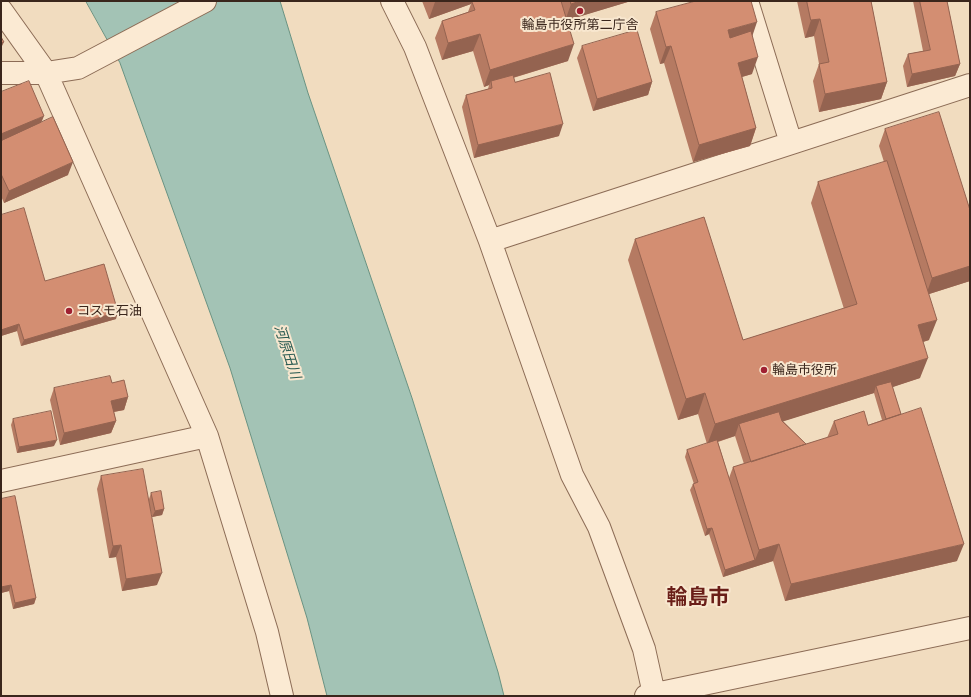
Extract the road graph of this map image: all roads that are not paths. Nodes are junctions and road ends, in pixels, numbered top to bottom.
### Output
1 (205, 1) edge
2 (392, 1) edge
3 (747, 1) edge
4 (1, 10) edge
5 (1, 73) edge
6 (46, 74) junction
7 (970, 85) edge
8 (791, 144) junction
9 (490, 241) junction
10 (207, 436) junction
11 (1, 481) edge
12 (970, 628) edge
13 (650, 695) edge
14 (282, 696) edge

1 - 6 street
2 - 9 street
3 - 8 street
4 - 6 street
5 - 6 street
6 - 10 street
7 - 8 street
8 - 9 street
9 - 13 street
10 - 11 street
10 - 14 street
12 - 13 street

